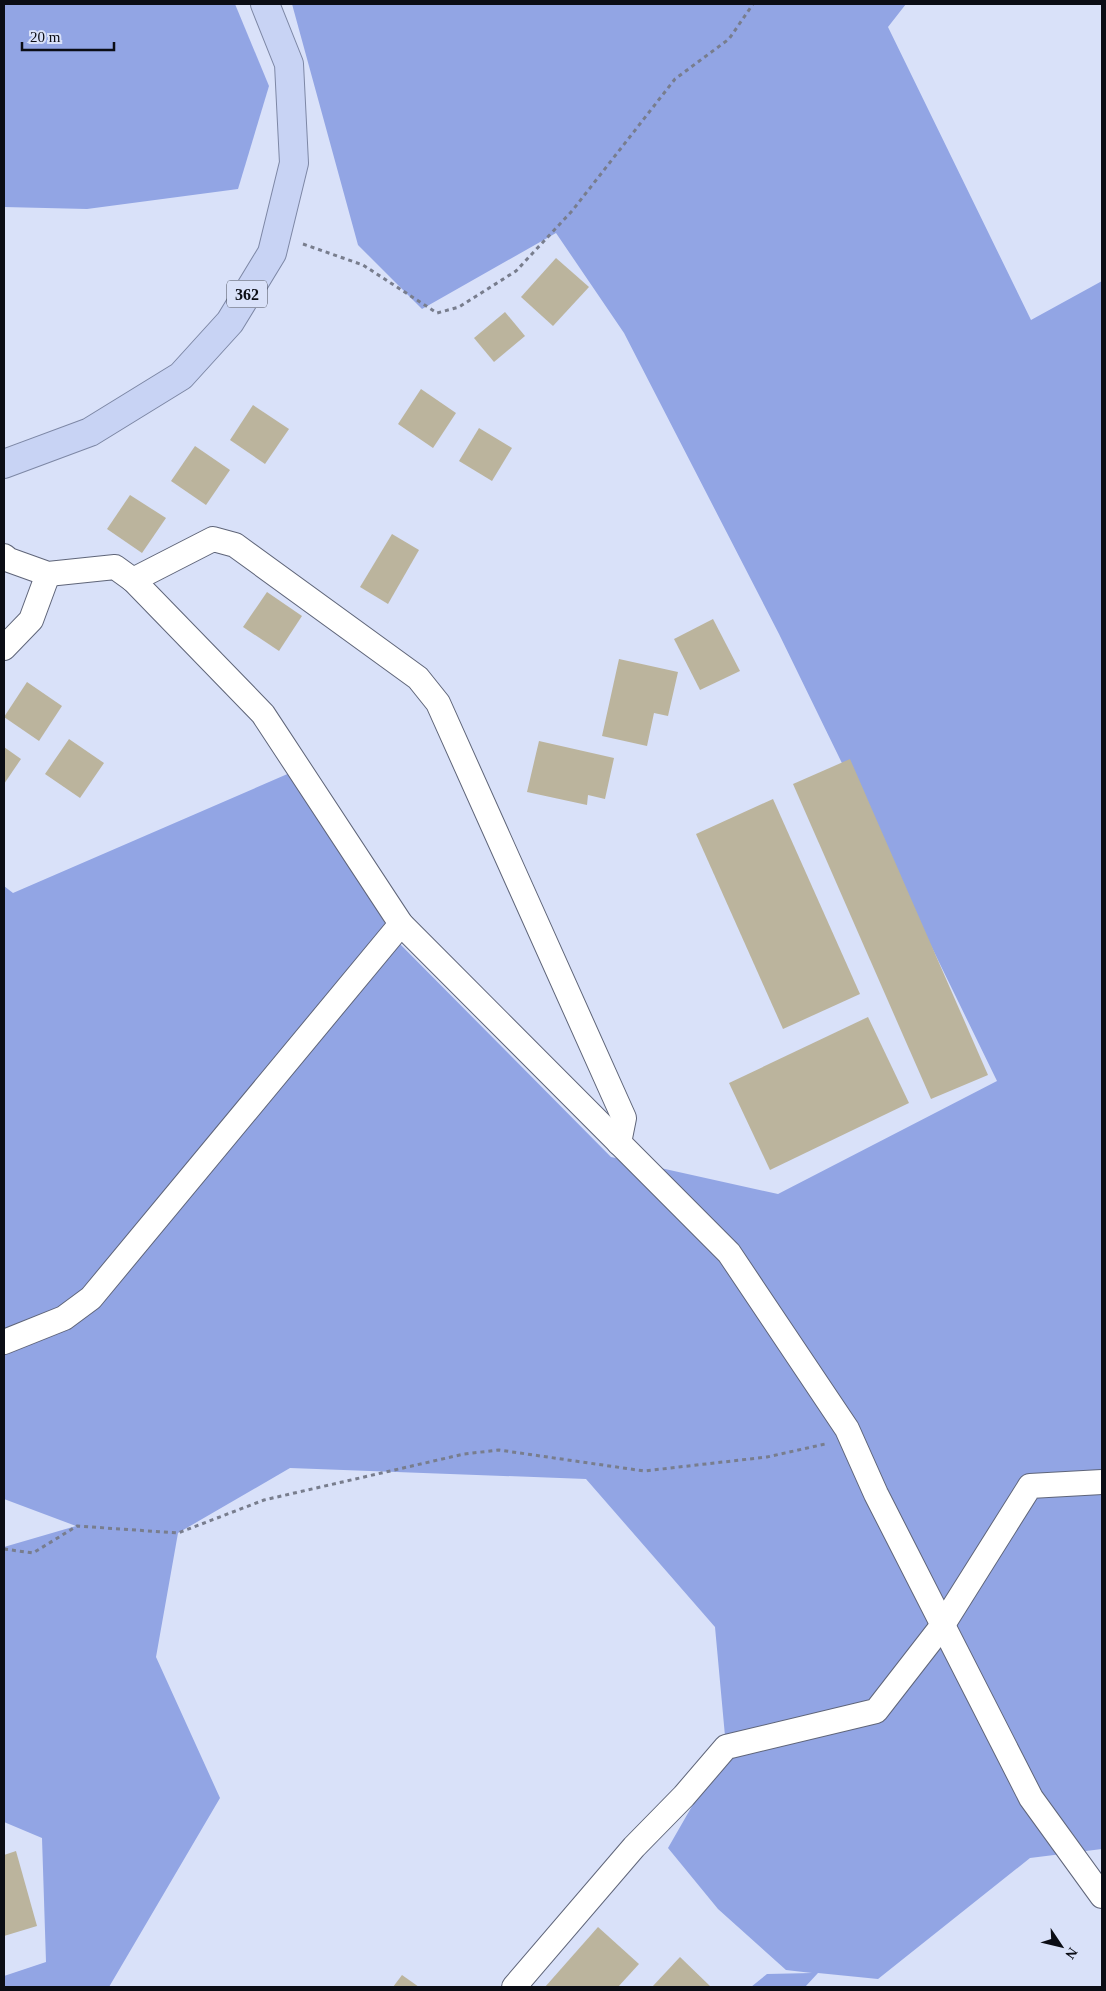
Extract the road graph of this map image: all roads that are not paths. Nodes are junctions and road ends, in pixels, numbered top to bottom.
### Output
1 (265, 4) edge
2 (4, 464) edge
3 (4, 556) edge
4 (48, 574) junction
5 (133, 580) junction
6 (4, 648) edge
7 (401, 924) junction
8 (619, 1143) junction
9 (4, 1342) edge
10 (1102, 1482) edge
11 (942, 1626) junction
12 (1102, 1896) edge
13 (514, 1987) edge

1 - 2 highway, 362
3 - 4 street
4 - 5 street
4 - 6 street
5 - 7 street
5 - 8 street
7 - 8 street
7 - 9 street
8 - 11 street
10 - 11 street
11 - 12 street
11 - 13 street

